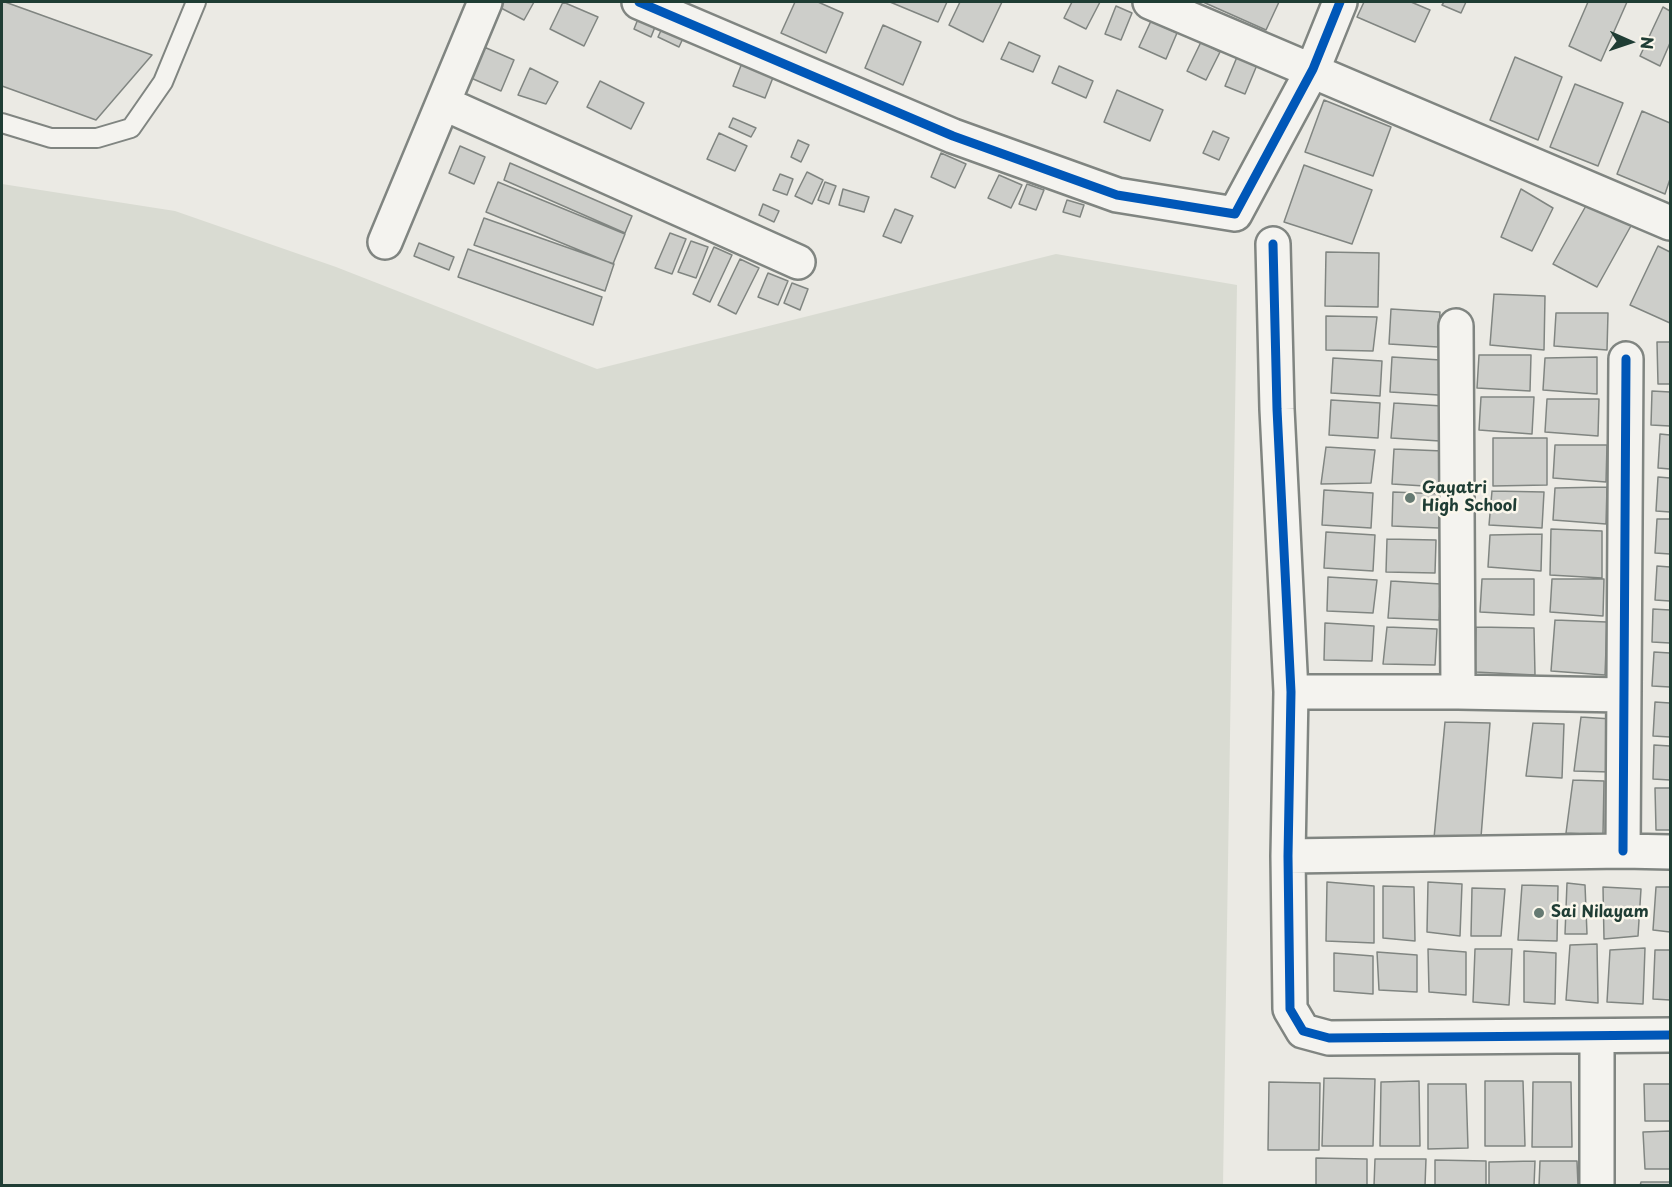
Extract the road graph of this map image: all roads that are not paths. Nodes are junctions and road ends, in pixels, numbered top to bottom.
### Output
1 (485, 2) edge
2 (639, 2) edge
3 (1150, 2) edge
4 (1340, 2) edge
5 (191, 3) edge
6 (1313, 69) junction
7 (443, 103) junction
8 (2, 123) edge
9 (1671, 223) edge
10 (385, 242) dead end
11 (1273, 244) dead end
12 (798, 262) dead end
13 (1456, 326) dead end
14 (1626, 359) dead end
15 (1291, 692) junction
16 (1458, 692) junction
17 (1624, 695) junction
18 (1623, 851) junction
19 (1671, 852) edge
20 (1288, 856) junction
21 (1671, 1035) edge
22 (1597, 1037) junction
23 (1597, 1185) edge

1 - 7 street
2 - 6 street
3 - 6 street
4 - 6 street
5 - 8 lane
6 - 9 street
7 - 10 street
7 - 12 street
11 - 15 street
13 - 16 street
14 - 17 street
15 - 16 street
15 - 20 street
16 - 17 street
17 - 18 street
18 - 19 street
18 - 20 street
20 - 22 street
21 - 22 street
22 - 23 street

